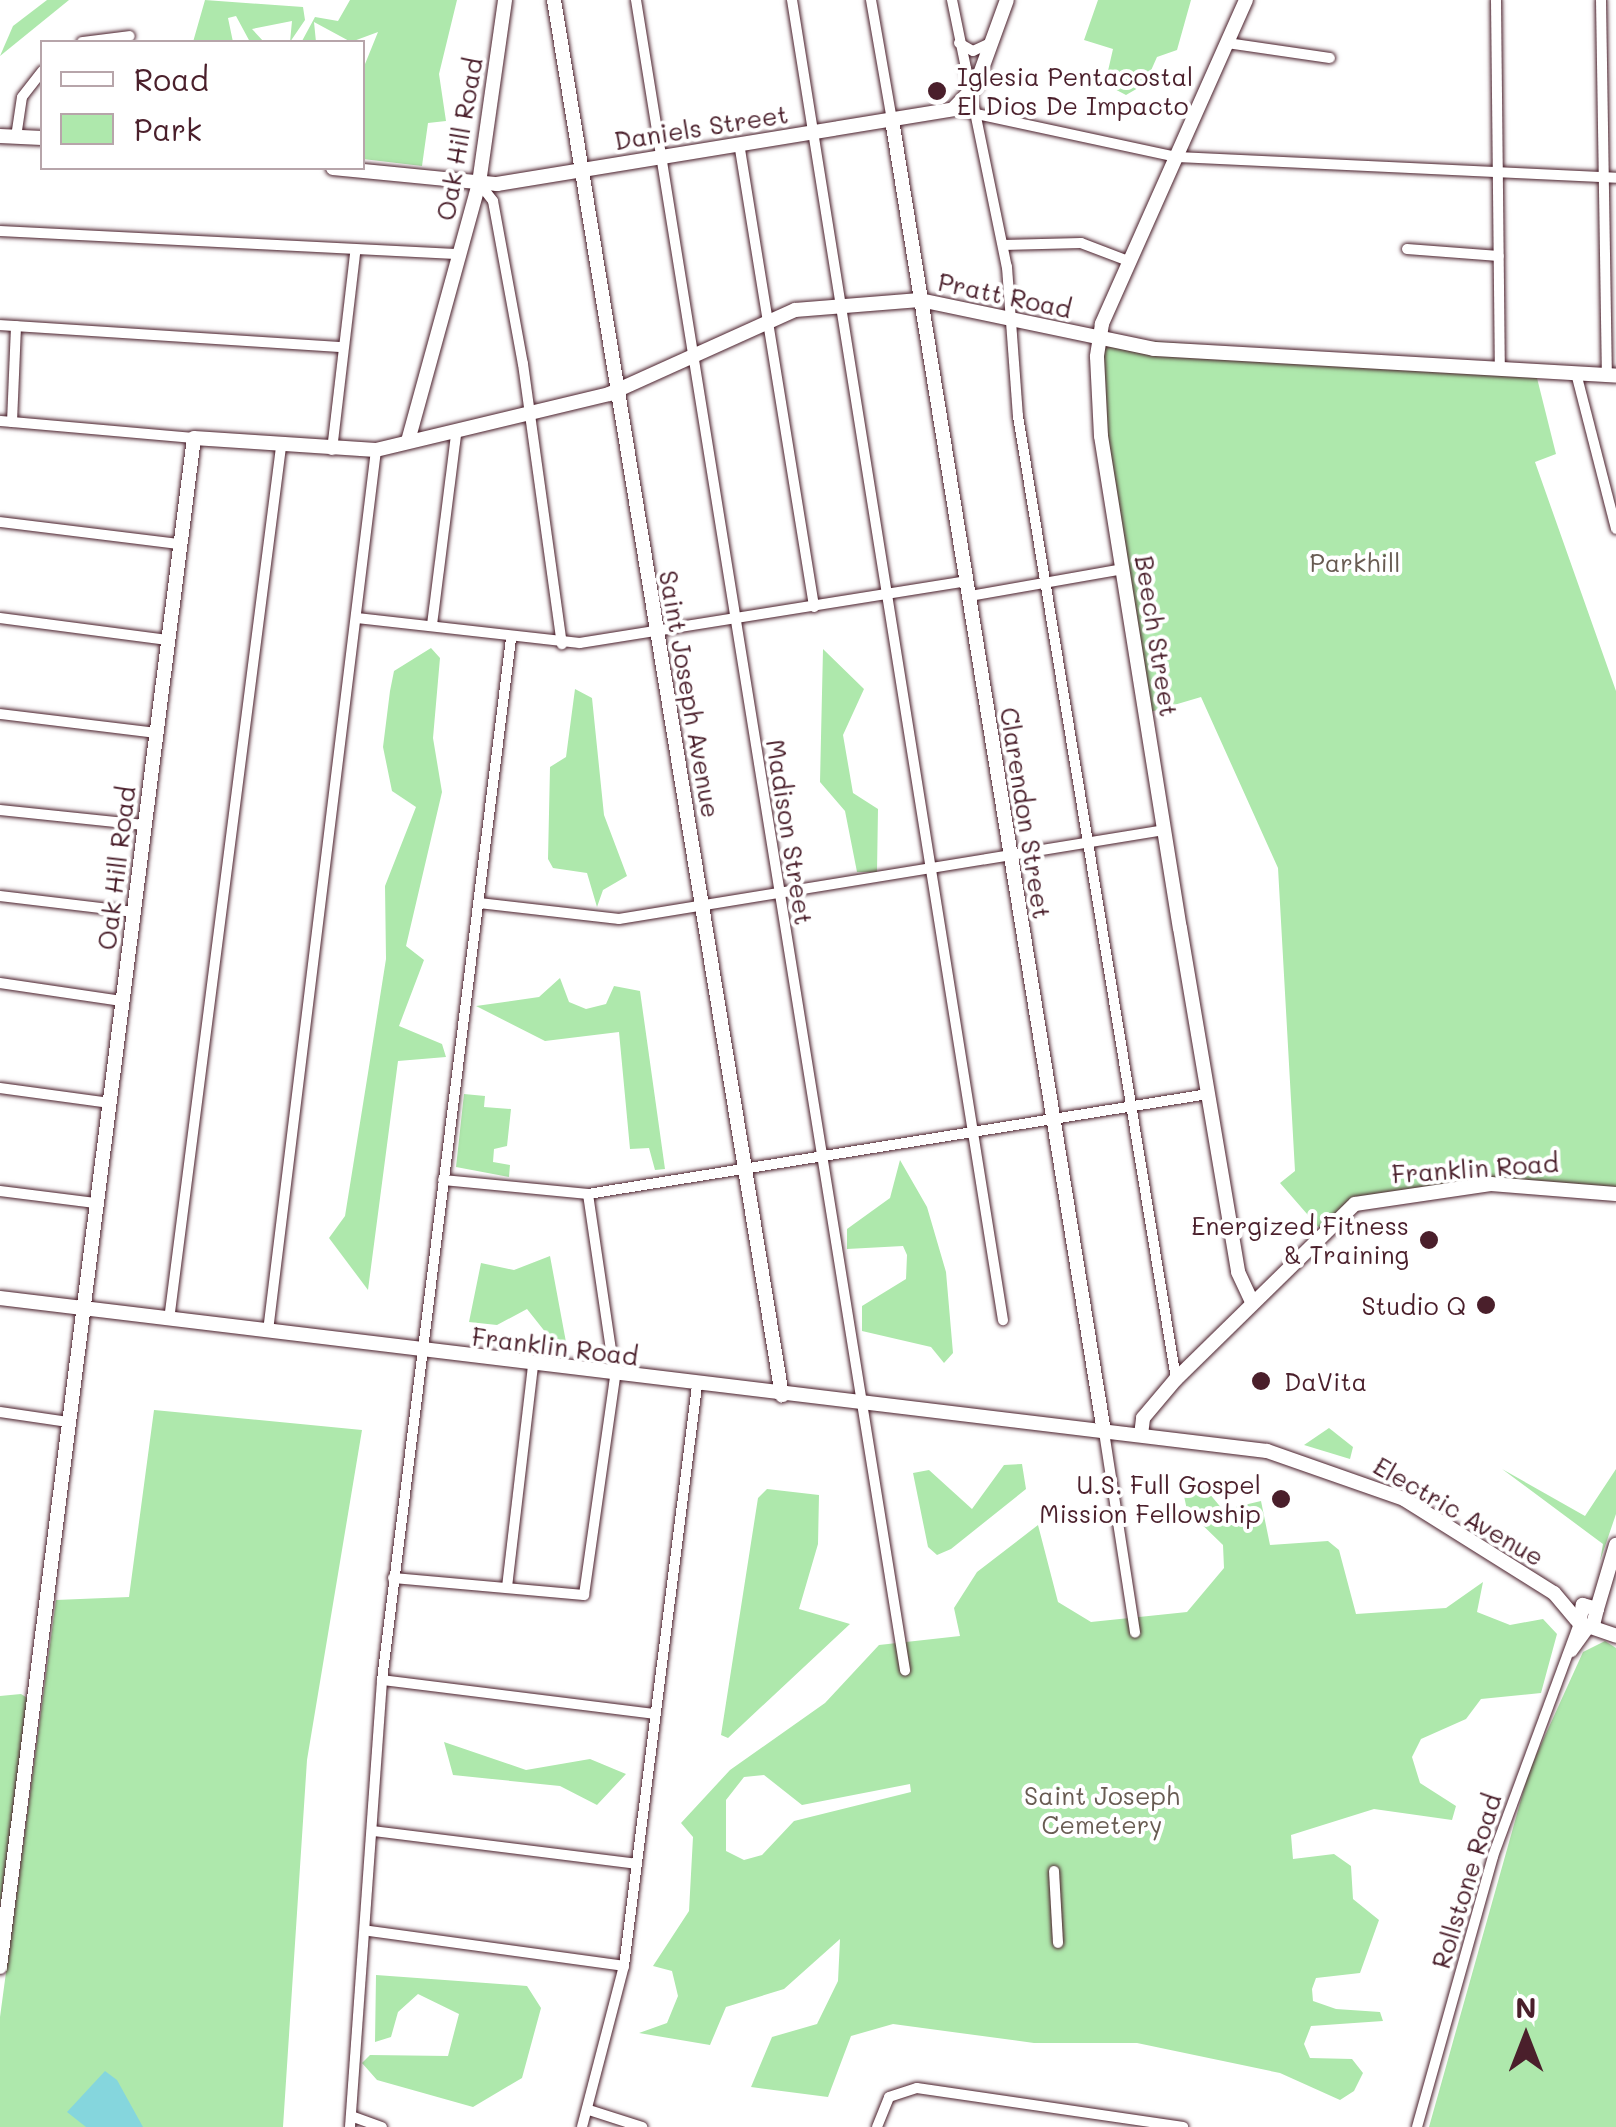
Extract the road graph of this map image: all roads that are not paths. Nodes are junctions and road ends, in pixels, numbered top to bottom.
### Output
1 (506, 0) edge
2 (554, 0) edge
3 (636, 0) edge
4 (792, 0) edge
5 (871, 0) edge
6 (952, 0) edge
7 (1007, 0) edge
8 (1246, 0) edge
9 (1496, 0) edge
10 (1601, 0) edge
11 (130, 36) dead end
12 (98, 40) edge
13 (958, 42) junction
14 (991, 42) junction
15 (1227, 44) junction
16 (1330, 58) dead end
17 (40, 75) edge
18 (972, 90) junction
19 (952, 109) junction
20 (982, 112) junction
21 (892, 120) junction
22 (815, 132) junction
23 (8, 136) edge
24 (40, 138) edge
25 (739, 144) junction
26 (661, 156) junction
27 (1178, 157) junction
28 (581, 169) junction
29 (352, 170) edge
30 (1499, 178) junction
31 (1602, 178) junction
32 (1616, 178) edge
33 (478, 183) junction
34 (0, 231) edge
35 (1004, 246) junction
36 (1406, 250) dead end
37 (355, 253) junction
38 (460, 254) junction
39 (1499, 256) junction
40 (1131, 262) junction
41 (920, 300) junction
42 (843, 304) junction
43 (768, 320) junction
44 (1014, 320) junction
45 (0, 326) edge
46 (16, 326) junction
47 (1099, 336) junction
48 (342, 347) junction
49 (692, 356) junction
50 (1500, 368) junction
51 (1576, 373) junction
52 (1611, 375) edge
53 (617, 390) junction
54 (532, 418) junction
55 (6, 421) edge
56 (456, 434) junction
57 (194, 438) junction
58 (408, 441) junction
59 (281, 447) junction
60 (376, 450) junction
61 (332, 452) junction
62 (0, 522) edge
63 (1616, 529) edge
64 (180, 544) junction
65 (1123, 569) junction
66 (1045, 582) junction
67 (969, 589) junction
68 (890, 594) junction
69 (814, 607) junction
70 (0, 618) edge
71 (356, 618) junction
72 (736, 620) junction
73 (432, 625) junction
74 (656, 632) junction
75 (510, 638) junction
76 (168, 640) junction
77 (562, 644) junction
78 (0, 714) edge
79 (156, 733) junction
80 (0, 810) edge
81 (144, 826) junction
82 (1164, 830) junction
83 (1088, 844) junction
84 (1010, 856) junction
85 (933, 867) junction
86 (781, 893) junction
87 (0, 896) edge
88 (479, 902) junction
89 (703, 906) junction
90 (134, 912) junction
91 (0, 983) edge
92 (122, 1001) junction
93 (0, 1088) edge
94 (1208, 1094) junction
95 (110, 1102) junction
96 (1131, 1106) junction
97 (1053, 1119) junction
98 (978, 1132) junction
99 (824, 1155) junction
100 (744, 1170) junction
101 (443, 1180) junction
102 (0, 1191) edge
103 (588, 1194) junction
104 (1616, 1194) edge
105 (95, 1203) junction
106 (0, 1298) edge
107 (1252, 1302) junction
108 (83, 1311) junction
109 (169, 1320) junction
110 (1003, 1320) dead end
111 (268, 1331) junction
112 (421, 1351) junction
113 (532, 1366) junction
114 (615, 1377) junction
115 (1176, 1379) junction
116 (697, 1386) junction
117 (782, 1395) junction
118 (861, 1404) junction
119 (0, 1412) edge
120 (68, 1422) junction
121 (1104, 1432) junction
122 (1141, 1435) junction
123 (1616, 1545) edge
124 (393, 1578) junction
125 (507, 1587) junction
126 (1588, 1616) junction
127 (1135, 1633) dead end
128 (1616, 1633) edge
129 (906, 1670) dead end
130 (382, 1680) junction
131 (655, 1714) junction
132 (374, 1831) junction
133 (638, 1864) junction
134 (1054, 1871) dead end
135 (370, 1931) junction
136 (1058, 1944) dead end
137 (624, 1966) junction
138 (0, 1967) edge
139 (589, 2110) junction
140 (350, 2122) edge
141 (382, 2127) edge
142 (582, 2127) edge
143 (642, 2127) edge
144 (876, 2127) edge
145 (1183, 2127) edge
146 (1417, 2127) edge

1 - 33 street, Oak Hill Road
2 - 28 street, Saint Joseph Avenue
3 - 26 street, Madison Street
4 - 22 street
5 - 21 street, Clarendon Street
6 - 13 street
7 - 14 street
8 - 15 street, Beech Street
9 - 30 street
10 - 31 street
11 - 12 street
13 - 14 street
13 - 18 street
14 - 18 street
15 - 16 street
15 - 27 street, Beech Street
17 - 23 street
18 - 19 street
18 - 20 street
19 - 20 street
19 - 21 street, Daniels Street
20 - 27 street
20 - 35 street
21 - 22 street, Daniels Street
21 - 41 street, Clarendon Street
22 - 25 street, Daniels Street
22 - 42 street
23 - 24 street
25 - 26 street, Daniels Street
25 - 43 street
26 - 28 street, Daniels Street
26 - 49 street, Madison Street
27 - 30 street
27 - 40 street, Beech Street
28 - 33 street, Daniels Street
28 - 53 street, Saint Joseph Avenue
29 - 33 street, Daniels Street
30 - 31 street
30 - 39 street
31 - 32 street
31 - 52 street
33 - 38 street, Oak Hill Road
33 - 54 street
34 - 37 street
35 - 40 street
35 - 44 street
36 - 39 street
37 - 38 street
37 - 48 street
38 - 58 street, Oak Hill Road
39 - 50 street
40 - 47 street, Beech Street
41 - 42 street, Pratt Road
41 - 44 street, Pratt Road
41 - 67 street, Clarendon Street
42 - 43 street, Pratt Road
42 - 68 street
43 - 49 street, Pratt Road
43 - 69 street
44 - 47 street, Pratt Road
44 - 66 street
45 - 46 street
46 - 48 street
46 - 55 street
47 - 50 street, Pratt Road
47 - 65 street, Beech Street
48 - 61 street
49 - 53 street, Pratt Road
49 - 72 street, Madison Street
50 - 51 street, Pratt Road
51 - 52 street, Pratt Road
51 - 63 street
53 - 54 street, Pratt Road
53 - 74 street, Saint Joseph Avenue
54 - 56 street, Pratt Road
54 - 77 street
55 - 57 street
56 - 58 street, Pratt Road
56 - 73 street
57 - 59 street
57 - 64 street, Oak Hill Road
58 - 60 street
59 - 61 street
59 - 109 street
60 - 61 street
60 - 71 street
62 - 64 street
64 - 76 street, Oak Hill Road
65 - 66 street
65 - 82 street, Beech Street
66 - 67 street
66 - 83 street
67 - 68 street
67 - 84 street, Clarendon Street
68 - 69 street
68 - 85 street
69 - 72 street
70 - 76 street
71 - 73 street
71 - 111 street
72 - 74 street
72 - 86 street, Madison Street
73 - 75 street
74 - 77 street
74 - 89 street, Saint Joseph Avenue
75 - 77 street
75 - 88 street
76 - 79 street, Oak Hill Road
78 - 79 street
79 - 81 street, Oak Hill Road
80 - 81 street
81 - 90 street, Oak Hill Road
82 - 83 street
82 - 94 street, Beech Street
83 - 84 street
83 - 96 street
84 - 85 street
84 - 97 street, Clarendon Street
85 - 86 street
85 - 98 street
86 - 89 street
86 - 99 street, Madison Street
87 - 90 street
88 - 89 street
88 - 101 street
89 - 100 street, Saint Joseph Avenue
90 - 92 street, Oak Hill Road
91 - 92 street
92 - 95 street, Oak Hill Road
93 - 95 street
94 - 96 street
94 - 107 street, Beech Street
95 - 105 street, Oak Hill Road
96 - 97 street
96 - 115 street
97 - 98 street
97 - 121 street, Clarendon Street
98 - 99 street
98 - 110 street
99 - 100 street
99 - 118 street, Madison Street
100 - 103 street
100 - 117 street, Saint Joseph Avenue
101 - 103 street
101 - 112 street
102 - 105 street
103 - 114 street
104 - 107 street, Franklin Road
105 - 108 street, Oak Hill Road
106 - 108 street, Franklin Road
107 - 115 street, Franklin Road
108 - 109 street, Franklin Road
108 - 120 street, Oak Hill Road
109 - 111 street, Franklin Road
111 - 112 street, Franklin Road
112 - 113 street, Franklin Road
112 - 124 street
113 - 114 street, Franklin Road
113 - 125 street
114 - 116 street, Franklin Road
114 - 125 street
115 - 122 street, Franklin Road
116 - 117 street, Franklin Road
116 - 131 street
117 - 118 street, Franklin Road
118 - 121 street, Franklin Road
118 - 129 street, Madison Street
119 - 120 street
120 - 138 street, Oak Hill Road
121 - 122 street, Electric Avenue
121 - 127 street, Clarendon Street
122 - 126 street, Electric Avenue
123 - 126 street, Rollstone Road
124 - 125 street
124 - 130 street
126 - 128 street, Electric Avenue
126 - 146 street, Rollstone Road
130 - 131 street
130 - 132 street
131 - 133 street
132 - 133 street
132 - 135 street
133 - 137 street
134 - 136 street
135 - 137 street
135 - 140 street
137 - 139 street
139 - 142 street
139 - 143 street
140 - 141 street
144 - 145 street

